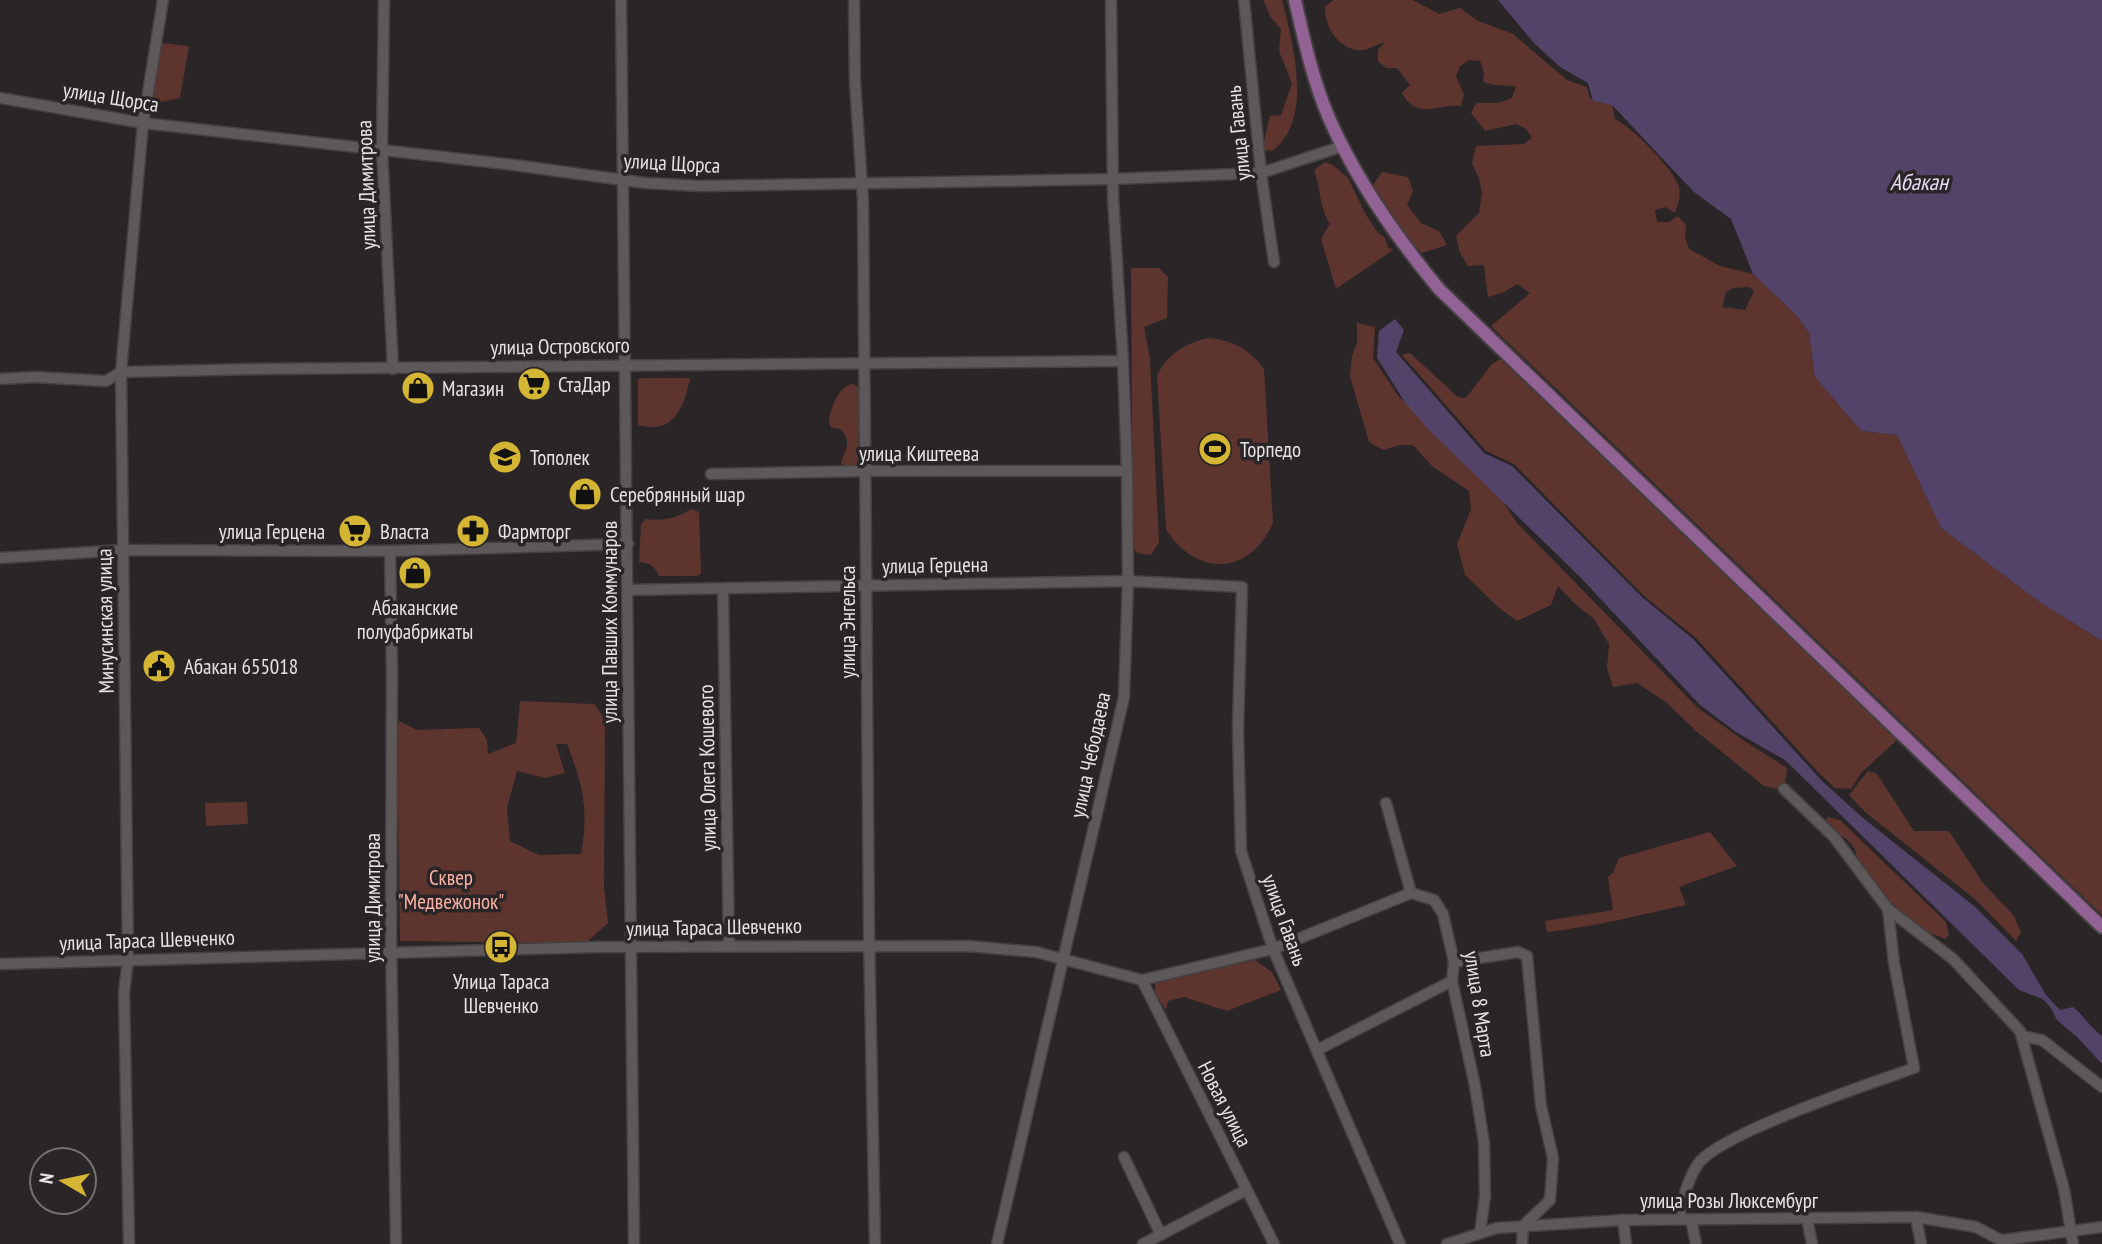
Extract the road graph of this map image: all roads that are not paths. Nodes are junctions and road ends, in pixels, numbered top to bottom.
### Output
1 (163, 0) edge
2 (384, 0) edge
3 (621, 0) edge
4 (854, 0) edge
5 (1111, 0) edge
6 (1244, 0) edge
7 (1294, 0) edge
8 (0, 98) edge
9 (143, 123) junction
10 (1343, 146) junction
11 (382, 150) junction
12 (1261, 173) junction
13 (1114, 179) junction
14 (624, 181) junction
15 (863, 184) junction
16 (1274, 262) dead end
17 (1123, 361) junction
18 (626, 364) junction
19 (863, 364) junction
20 (393, 369) junction
21 (121, 372) junction
22 (0, 380) edge
23 (866, 471) junction
24 (1126, 471) junction
25 (711, 474) dead end
26 (628, 544) junction
27 (124, 550) junction
28 (390, 551) junction
29 (0, 558) edge
30 (1128, 582) junction
31 (865, 585) junction
32 (1242, 587) joint
33 (723, 589) junction
34 (628, 590) junction
35 (1784, 789) dead end
36 (1386, 803) dead end
37 (1410, 892) junction
38 (1888, 909) junction
39 (2102, 927) edge
40 (871, 944) junction
41 (729, 946) junction
42 (631, 947) junction
43 (1273, 949) junction
44 (391, 954) junction
45 (1064, 958) junction
46 (128, 960) junction
47 (1454, 962) junction
48 (0, 964) edge
49 (1142, 980) junction
50 (1452, 981) junction
51 (2022, 1036) junction
52 (1317, 1050) junction
53 (2102, 1087) edge
54 (1124, 1157) dead end
55 (1246, 1190) junction
56 (1916, 1217) junction
57 (1678, 1219) junction
58 (1692, 1219) junction
59 (1807, 1219) junction
60 (1623, 1220) junction
61 (1523, 1226) junction
62 (2102, 1227) edge
63 (2071, 1231) junction
64 (1480, 1233) junction
65 (1161, 1235) junction
66 (2006, 1242) edge
67 (129, 1244) edge
68 (396, 1244) edge
69 (634, 1244) edge
70 (875, 1244) edge
71 (998, 1244) edge
72 (1143, 1244) edge
73 (1274, 1244) edge
74 (1400, 1244) edge
75 (1447, 1244) edge
76 (1522, 1244) edge
77 (1626, 1244) edge
78 (1696, 1244) edge
79 (1812, 1244) edge
80 (1922, 1244) edge
81 (2073, 1244) edge

1 - 9 street, Минусинская улица
2 - 11 street, улица Димитрова
3 - 14 street, улица Павших Коммунаров
4 - 15 street, улица Энгельса
5 - 13 street, улица Чебодаева
6 - 12 street, улица Гавань
7 - 10 main road
8 - 9 street, улица Щорса
9 - 11 street, улица Щорса
9 - 21 street, Минусинская улица
10 - 12 street, улица Щорса
10 - 39 main road
11 - 14 street, улица Щорса
11 - 20 street, улица Димитрова
12 - 13 street, улица Щорса
12 - 16 street, улица Гавань
13 - 15 street, улица Щорса
13 - 17 street, улица Чебодаева
14 - 15 street, улица Щорса
14 - 18 street, улица Павших Коммунаров
15 - 19 street, улица Энгельса
17 - 19 street, улица Островского
17 - 24 street, улица Чебодаева
18 - 19 street, улица Островского
18 - 20 street, улица Островского
18 - 26 street, улица Павших Коммунаров
19 - 23 street, улица Энгельса
20 - 21 street, улица Островского
21 - 22 street, улица Островского
21 - 27 street, Минусинская улица
23 - 24 street, улица Киштеева
23 - 25 street, улица Киштеева
23 - 31 street, улица Энгельса
24 - 30 street, улица Чебодаева
26 - 28 street, улица Герцена
26 - 34 street, улица Павших Коммунаров
27 - 28 street, улица Герцена
27 - 29 street, улица Герцена
27 - 46 street, Минусинская улица
28 - 44 street, улица Димитрова
30 - 31 street, улица Герцена
30 - 32 street, улица Герцена
30 - 45 street, улица Чебодаева
31 - 33 street, улица Герцена
31 - 40 street, улица Энгельса
32 - 43 street, улица Гавань
33 - 34 street, улица Герцена
33 - 41 street, улица Олега Кошевого
34 - 42 street, улица Павших Коммунаров
35 - 38 street
36 - 37 street
37 - 43 street, улица Тараса Шевченко
37 - 47 street, улица 8 Марта
38 - 51 street
38 - 57 street
40 - 41 street, улица Тараса Шевченко
40 - 45 street, улица Тараса Шевченко
40 - 70 street, улица Энгельса
41 - 42 street, улица Тараса Шевченко
42 - 44 street, улица Тараса Шевченко
42 - 69 street, улица Павших Коммунаров
43 - 49 street, улица Тараса Шевченко
43 - 52 street, улица Гавань
44 - 46 street, улица Тараса Шевченко
44 - 68 street, улица Димитрова
45 - 49 street, улица Тараса Шевченко
45 - 71 street, улица Чебодаева
46 - 48 street, улица Тараса Шевченко
46 - 67 street, Минусинская улица
47 - 50 street, улица 8 Марта
47 - 61 street
49 - 55 street, Новая улица
50 - 52 street
50 - 64 street, улица 8 Марта
51 - 53 street
51 - 63 street
52 - 74 street, улица Гавань
54 - 65 street
55 - 65 street
55 - 73 street, Новая улица
56 - 59 street, улица Розы Люксембург
56 - 66 street, улица Розы Люксембург
56 - 80 street
57 - 58 street, улица Розы Люксембург
57 - 60 street, улица Розы Люксембург
58 - 59 street, улица Розы Люксембург
58 - 78 street
59 - 79 street
60 - 61 street, улица Розы Люксембург
60 - 77 street
61 - 64 street, улица Розы Люксембург
61 - 76 street
62 - 63 street
63 - 66 street
63 - 81 street
64 - 75 street, улица Розы Люксембург
65 - 72 street

